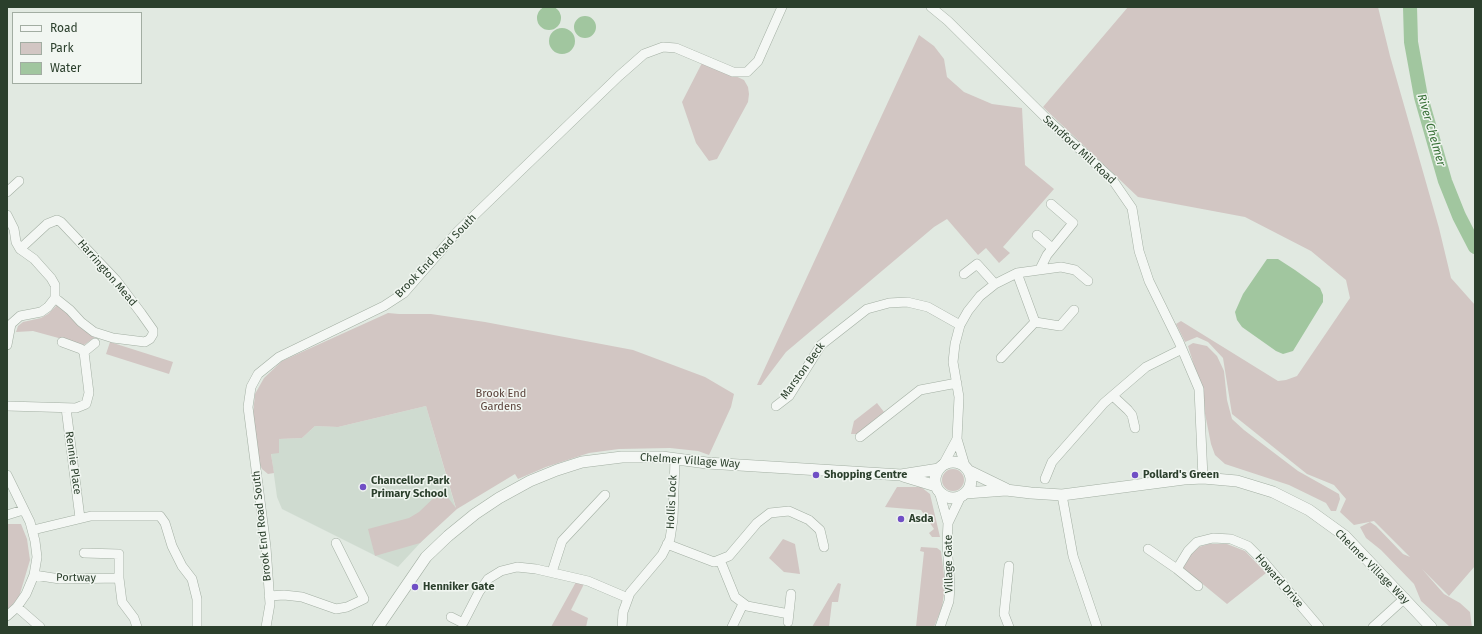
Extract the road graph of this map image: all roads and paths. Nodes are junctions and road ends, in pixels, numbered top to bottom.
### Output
1 (782, 7) edge
2 (931, 7) edge
3 (19, 181) dead end
4 (7, 192) edge
5 (1051, 204) dead end
6 (7, 215) edge
7 (1037, 235) dead end
8 (1052, 248) junction
9 (20, 249) junction
10 (1040, 269) junction
11 (1017, 273) junction
12 (964, 274) dead end
13 (1088, 281) dead end
14 (995, 284) junction
15 (55, 298) junction
16 (1074, 310) dead end
17 (1035, 322) junction
18 (9, 323) edge
19 (960, 325) junction
20 (62, 342) dead end
21 (7, 344) edge
22 (95, 344) dead end
23 (1182, 349) junction
24 (84, 352) junction
25 (1001, 358) dead end
26 (957, 383) junction
27 (1113, 396) junction
28 (7, 406) edge
29 (776, 406) dead end
30 (66, 408) junction
31 (1135, 428) dead end
32 (860, 437) dead end
33 (957, 439) junction
34 (675, 459) junction
35 (941, 467) junction
36 (967, 468) junction
37 (7, 475) edge
38 (901, 475) junction
39 (1203, 478) junction
40 (1045, 479) dead end
41 (938, 488) junction
42 (1006, 490) junction
43 (964, 495) junction
44 (1062, 495) junction
45 (605, 496) dead end
46 (23, 510) junction
47 (7, 515) edge
48 (80, 518) junction
49 (948, 523) junction
50 (33, 530) junction
51 (336, 543) dead end
52 (667, 544) junction
53 (824, 547) dead end
54 (1148, 549) dead end
55 (84, 553) dead end
56 (720, 560) junction
57 (1008, 566) dead end
58 (1177, 569) junction
59 (552, 572) junction
60 (34, 574) junction
61 (118, 578) junction
62 (1198, 586) dead end
63 (791, 594) dead end
64 (269, 596) junction
65 (628, 598) junction
66 (1405, 598) junction
67 (743, 604) junction
68 (16, 607) junction
69 (7, 616) edge
70 (451, 617) dead end
71 (1007, 626) edge
72 (40, 627) edge
73 (136, 627) edge
74 (197, 627) edge
75 (266, 627) edge
76 (378, 627) edge
77 (622, 627) edge
78 (732, 627) edge
79 (940, 627) edge
80 (1097, 627) edge
81 (1319, 627) edge
82 (1373, 627) edge
83 (1431, 627) edge

1 - 64 street, Brook End Road South
2 - 23 street, Sandford Mill Road
3 - 4 street
5 - 8 street
6 - 9 street
7 - 8 street
8 - 10 street
9 - 15 street
9 - 15 street, Harrington Mead
10 - 11 street
10 - 13 street
11 - 14 street
11 - 17 street
12 - 14 street
14 - 19 street
15 - 18 street
16 - 17 street
17 - 25 street
18 - 21 street
19 - 26 street
19 - 29 street, Marston Beck
20 - 24 street
22 - 24 street
23 - 27 street
23 - 39 street, Sandford Mill Road
24 - 30 street
26 - 32 street
26 - 33 street
27 - 31 street
27 - 40 street
28 - 30 street
30 - 48 street, Rennie Place
33 - 35 street
33 - 36 street
34 - 38 street, Chelmer Village Way
34 - 52 street, Hollis Lock
34 - 76 street, Chelmer Village Way
35 - 36 street, Chelmer Village Way
35 - 38 street, Chelmer Village Way
35 - 41 street
36 - 42 street, Chelmer Village Way
36 - 43 street
37 - 46 street
38 - 41 street, Chelmer Village Way
39 - 44 street, Chelmer Village Way
39 - 66 street, Chelmer Village Way
41 - 43 street, Chelmer Village Way
41 - 49 street, Village Gate
42 - 43 street, Chelmer Village Way
42 - 44 street, Chelmer Village Way
43 - 49 street, Village Gate
44 - 80 street
45 - 59 street
46 - 47 street
46 - 50 street
48 - 50 street
48 - 74 street
49 - 79 street, Village Gate
50 - 60 street
51 - 64 street
52 - 56 street
52 - 65 street, Hollis Lock
53 - 56 street
54 - 58 street
55 - 61 street
56 - 67 street
57 - 71 street
58 - 62 street
58 - 81 street, Howard Drive
59 - 65 street
59 - 70 street
60 - 61 street, Portway
60 - 68 street
61 - 73 street
63 - 67 street
64 - 75 street, Brook End Road South
65 - 77 street, Hollis Lock
66 - 82 street
66 - 83 street, Chelmer Village Way
67 - 78 street
68 - 69 street
68 - 72 street

